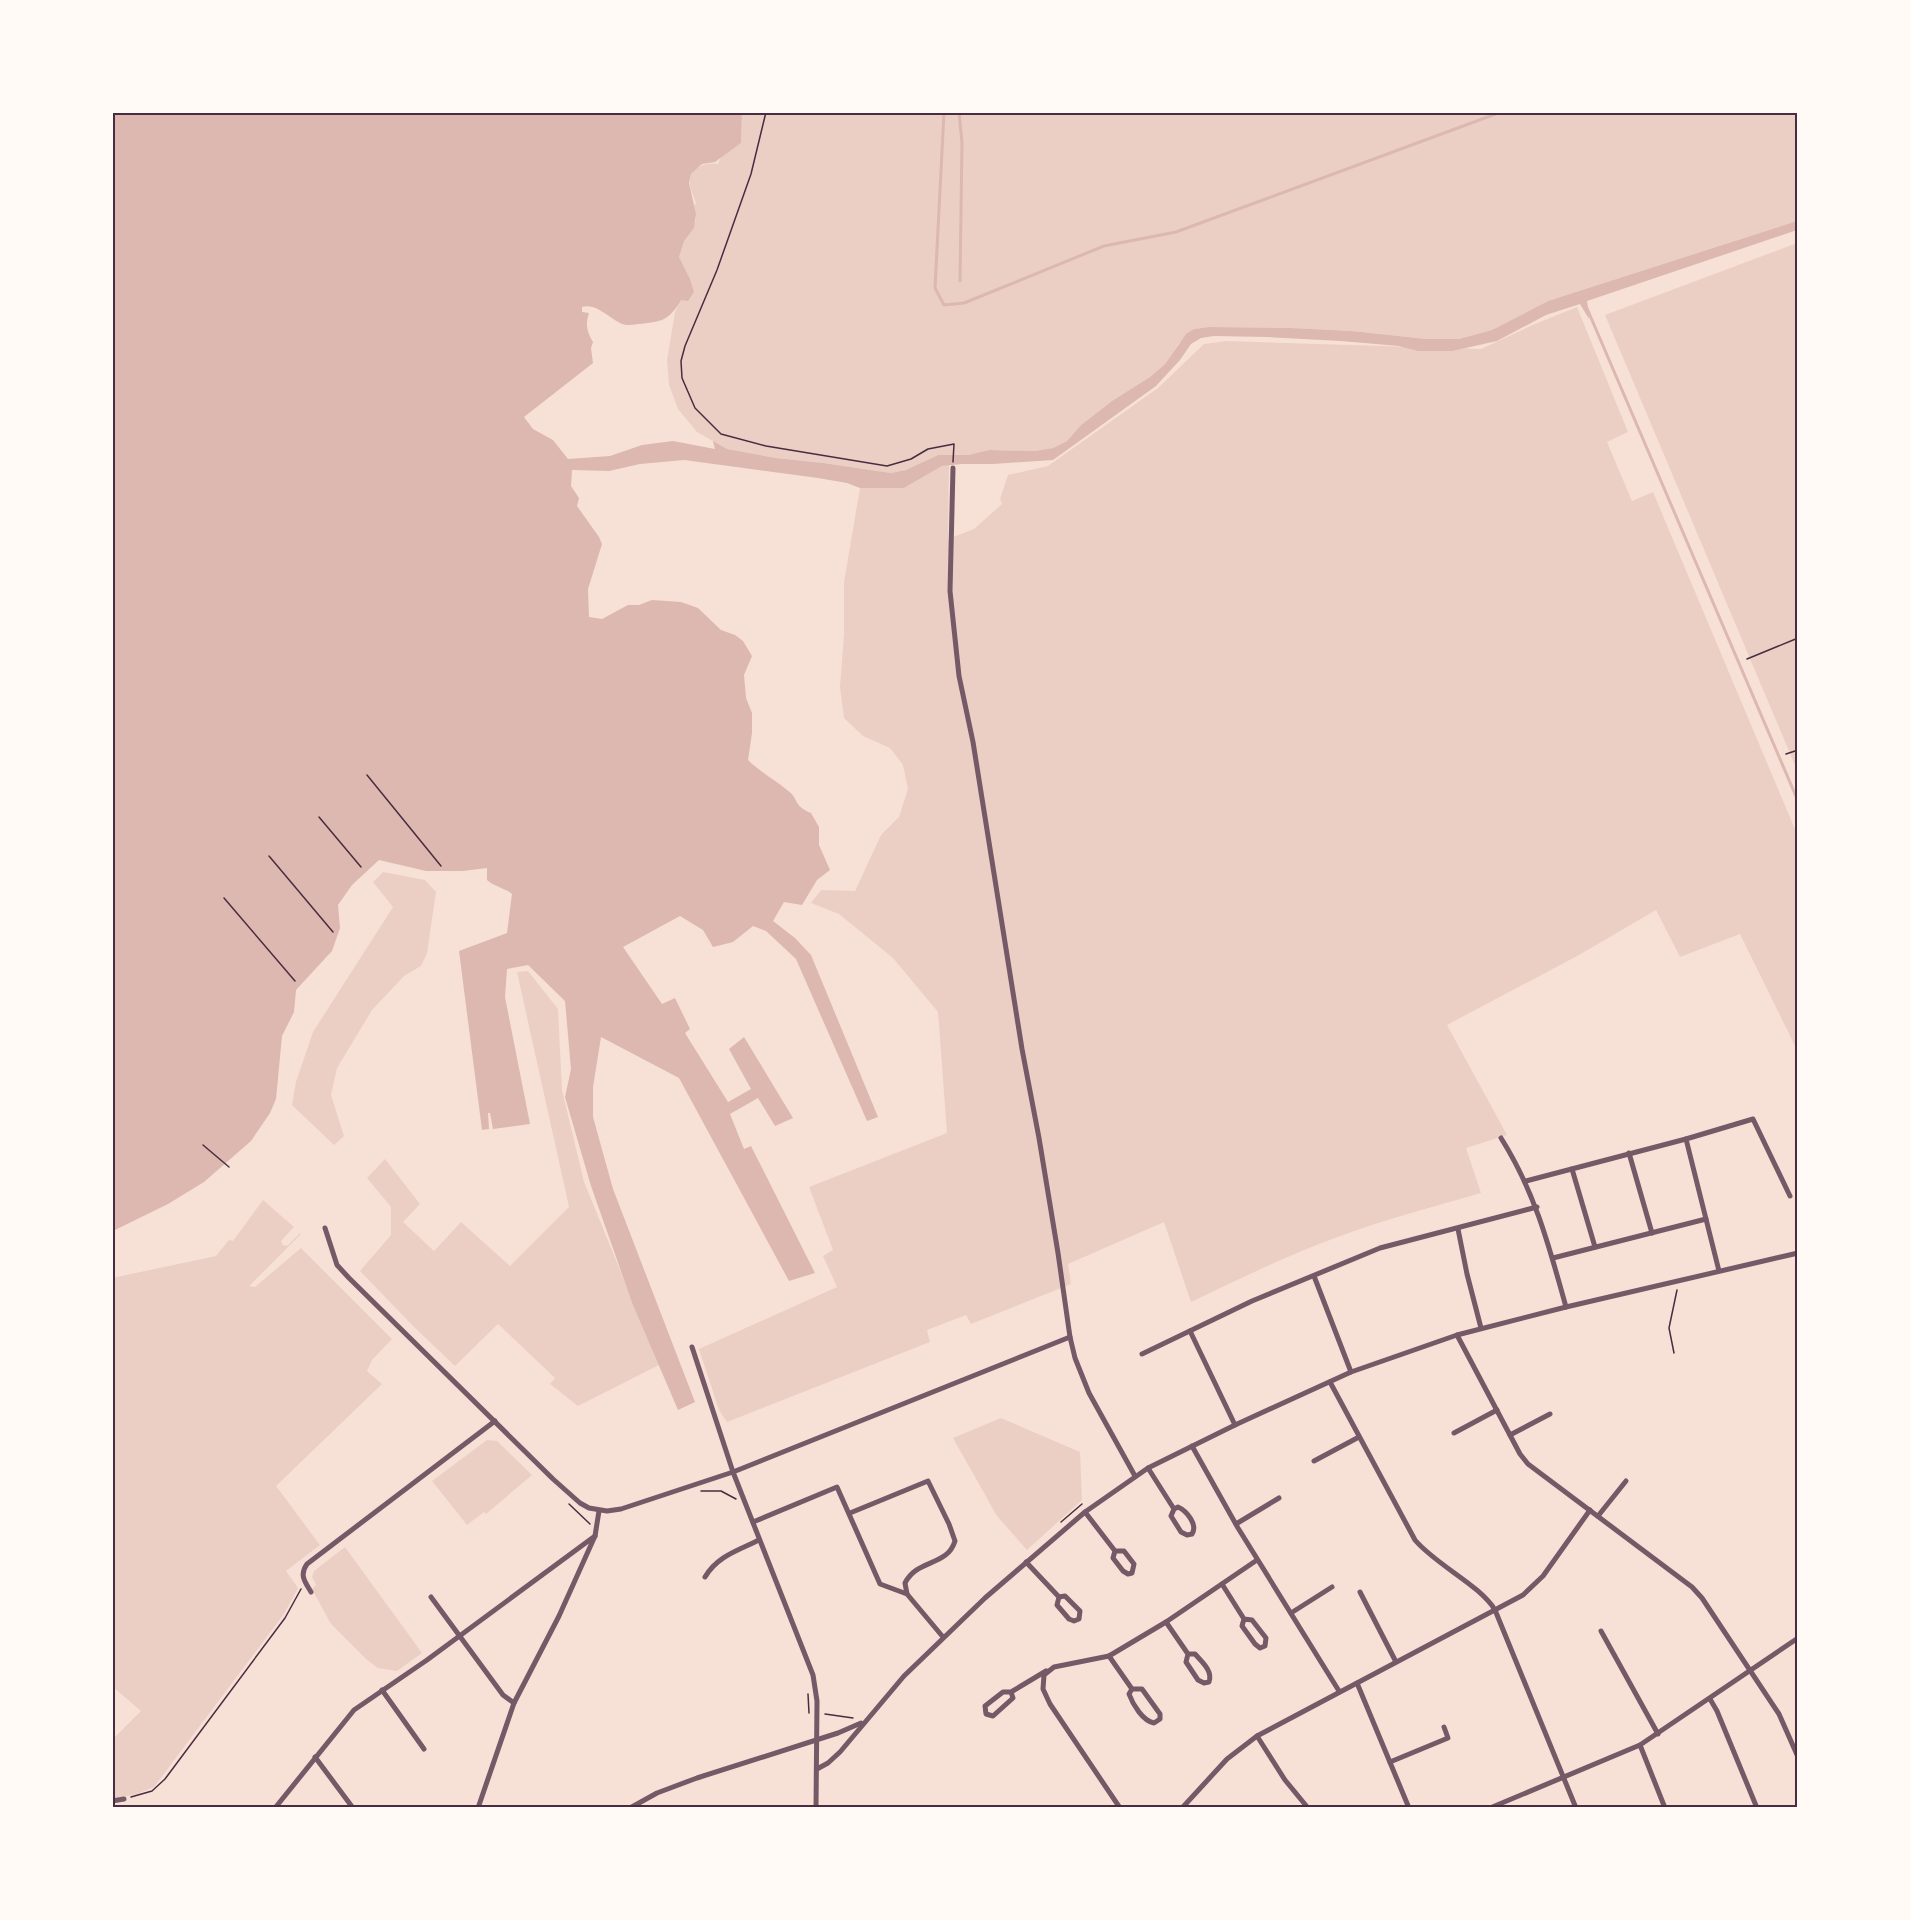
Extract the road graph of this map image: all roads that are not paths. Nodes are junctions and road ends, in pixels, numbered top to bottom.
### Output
1 (953, 468) dead end
2 (1501, 1138) dead end
3 (1686, 1139) junction
4 (1629, 1153) junction
5 (1572, 1169) junction
6 (1526, 1181) junction
7 (1790, 1196) dead end
8 (1537, 1207) junction
9 (1706, 1219) junction
10 (325, 1228) dead end
11 (1458, 1229) junction
12 (1652, 1233) junction
13 (1595, 1247) junction
14 (1797, 1253) edge
15 (1553, 1258) junction
16 (1719, 1270) junction
17 (1314, 1276) junction
18 (1566, 1307) junction
19 (1481, 1328) junction
20 (1190, 1331) junction
21 (1457, 1335) junction
22 (1070, 1337) junction
23 (692, 1347) dead end
24 (1142, 1354) dead end
25 (1351, 1372) junction
26 (1330, 1382) junction
27 (1497, 1410) junction
28 (1550, 1414) dead end
29 (495, 1421) junction
30 (1235, 1425) junction
31 (1454, 1433) dead end
32 (1510, 1435) junction
33 (1359, 1437) junction
34 (1192, 1446) junction
35 (1314, 1461) dead end
36 (1148, 1468) junction
37 (733, 1472) junction
38 (1135, 1476) junction
39 (1626, 1481) dead end
40 (1279, 1498) dead end
41 (1174, 1509) junction
42 (1590, 1510) junction
43 (598, 1511) junction
44 (1085, 1512) junction
45 (850, 1514) junction
46 (1598, 1516) junction
47 (753, 1522) junction
48 (1236, 1524) junction
49 (596, 1536) junction
50 (759, 1540) junction
51 (1115, 1551) junction
52 (1257, 1560) junction
53 (1026, 1562) junction
54 (705, 1577) dead end
55 (1222, 1584) junction
56 (1332, 1587) dead end
57 (311, 1592) dead end
58 (1360, 1592) dead end
59 (908, 1594) junction
60 (431, 1597) dead end
61 (1059, 1597) junction
62 (1495, 1610) junction
63 (1291, 1613) junction
64 (1244, 1619) junction
65 (1166, 1622) junction
66 (1601, 1631) dead end
67 (459, 1636) junction
68 (943, 1637) junction
69 (1797, 1638) edge
70 (1188, 1654) junction
71 (1109, 1656) junction
72 (1396, 1662) junction
73 (1047, 1671) junction
74 (1750, 1672) junction
75 (1357, 1683) junction
76 (1132, 1689) junction
77 (382, 1690) junction
78 (1339, 1691) junction
79 (1011, 1692) junction
80 (1710, 1699) junction
81 (514, 1702) junction
82 (867, 1719) junction
83 (1444, 1727) dead end
84 (1658, 1734) junction
85 (1257, 1736) junction
86 (817, 1739) junction
87 (1640, 1745) junction
88 (424, 1749) dead end
89 (315, 1757) junction
90 (1797, 1757) edge
91 (1390, 1762) junction
92 (817, 1769) junction
93 (1564, 1777) junction
94 (124, 1799) road end
95 (112, 1801) edge
96 (478, 1806) edge
97 (275, 1808) edge
98 (353, 1808) edge
99 (630, 1808) edge
100 (816, 1808) edge
101 (1120, 1808) edge
102 (1182, 1808) edge
103 (1308, 1808) edge
104 (1409, 1808) edge
105 (1490, 1808) edge
106 (1576, 1808) edge
107 (1665, 1808) edge
108 (1757, 1808) edge

1 - 22 street
2 - 6 street
3 - 4 street
3 - 7 street
3 - 9 street
4 - 5 street
4 - 12 street
5 - 6 street
5 - 13 street
6 - 8 street
8 - 11 street
8 - 15 street
9 - 12 street
9 - 16 street
10 - 29 street
11 - 17 street
11 - 19 street
12 - 13 street
13 - 15 street
14 - 16 street
15 - 18 street
16 - 18 street
17 - 20 street
17 - 25 street
18 - 19 street
19 - 21 street
20 - 24 street
20 - 30 street
21 - 25 street
21 - 27 street
22 - 37 street
22 - 38 street
23 - 37 street
25 - 26 street
26 - 30 street
26 - 33 street
27 - 31 street
27 - 32 street
28 - 32 street
29 - 43 street
29 - 57 street
30 - 34 street
32 - 42 street
33 - 35 street
33 - 62 street
34 - 36 street
34 - 48 street
36 - 38 street
36 - 41 street
37 - 43 street
37 - 47 street
38 - 44 street
39 - 46 street
40 - 48 street
41 - 41 street
42 - 46 street
42 - 62 street
43 - 49 street
44 - 51 street
44 - 53 street
45 - 47 street
45 - 59 street
45 - 59 street
46 - 74 street
47 - 50 street
48 - 52 street
49 - 67 street
49 - 81 street
50 - 54 street
50 - 86 street
51 - 51 street
52 - 55 street
52 - 63 street
53 - 61 street
53 - 68 street
55 - 64 street
55 - 65 street
56 - 63 street
58 - 72 street
59 - 68 street
60 - 67 street
61 - 61 street
62 - 72 street
62 - 93 street
63 - 78 street
64 - 64 street
65 - 70 street
65 - 71 street
66 - 84 street
67 - 77 street
67 - 81 street
68 - 82 street
69 - 74 street
70 - 70 street
71 - 73 street
71 - 76 street
72 - 75 street
73 - 79 street
73 - 101 street
74 - 80 street
74 - 90 street
75 - 78 street
75 - 91 street
76 - 76 street
77 - 88 street
77 - 89 street
78 - 85 street
79 - 79 street
80 - 84 street
80 - 108 street
81 - 96 street
82 - 86 street
82 - 92 street
83 - 91 street
84 - 87 street
85 - 102 street
85 - 103 street
86 - 92 street
86 - 99 street
87 - 93 street
87 - 107 street
89 - 97 street
89 - 98 street
91 - 104 street
92 - 100 street
93 - 105 street
93 - 106 street
94 - 95 street

